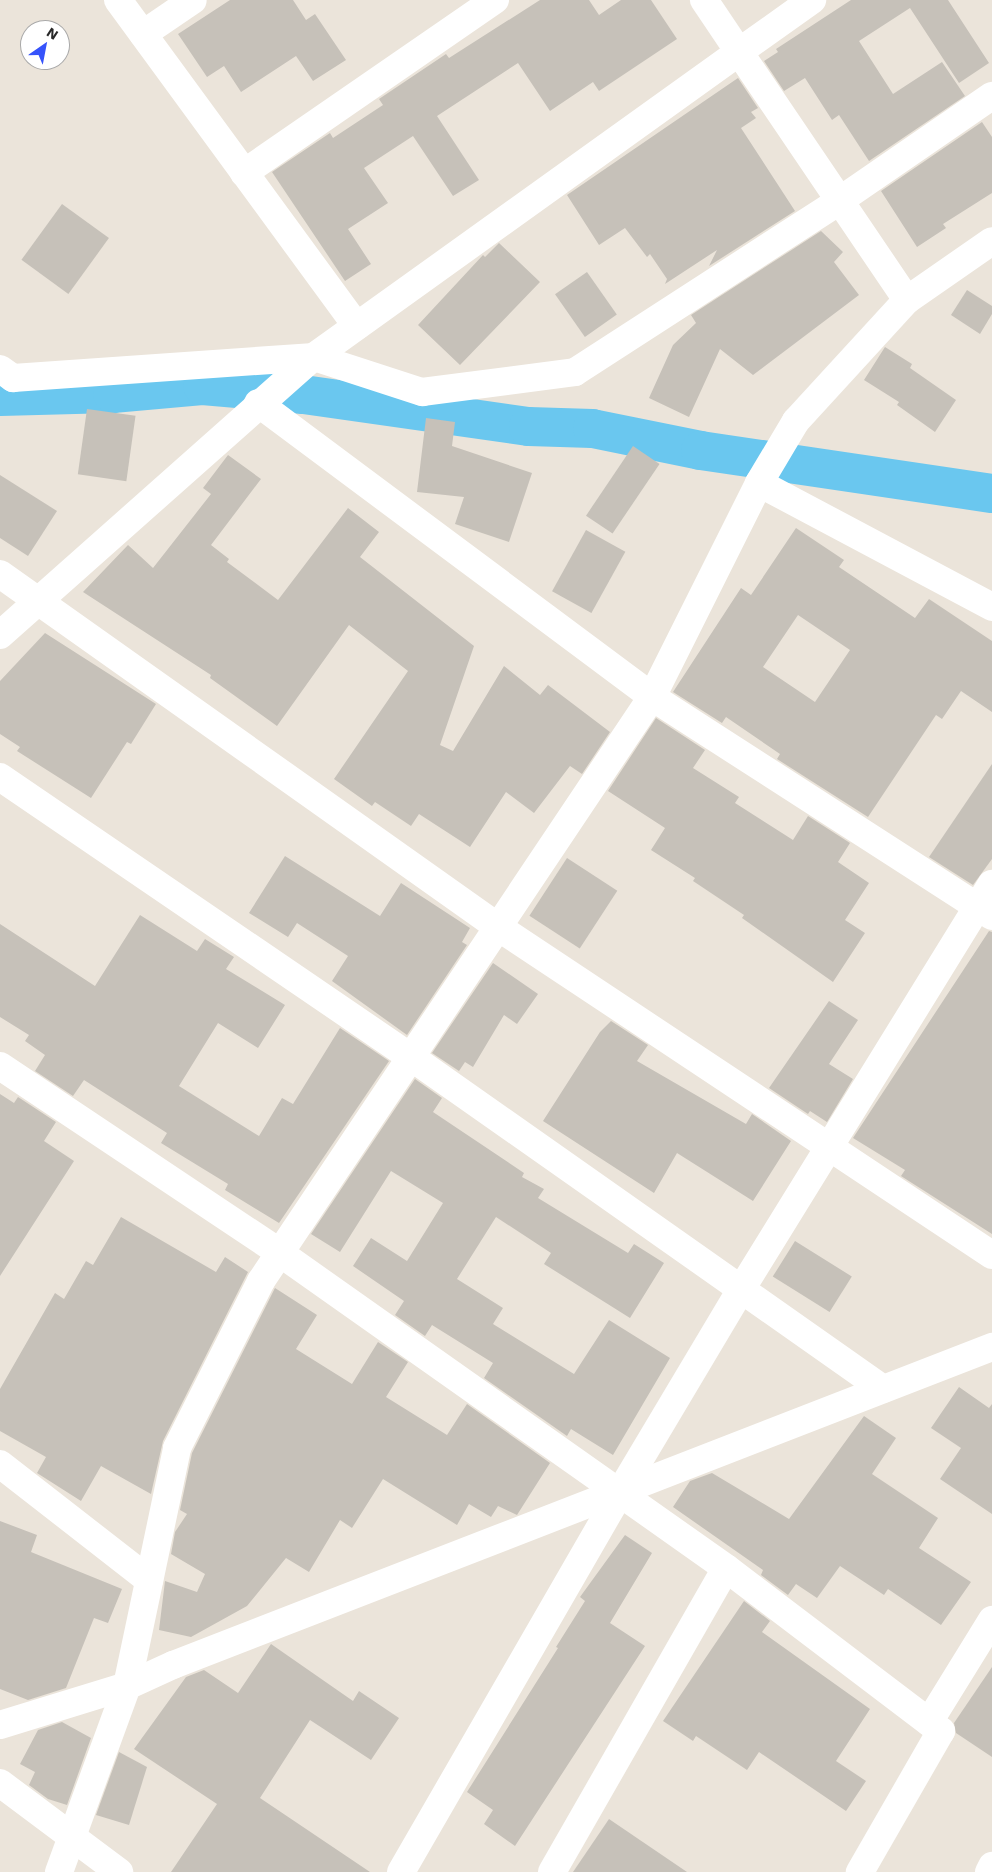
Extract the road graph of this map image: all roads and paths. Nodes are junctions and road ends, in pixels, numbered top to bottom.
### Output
1 (118, 0) edge
2 (193, 0) edge
3 (495, 0) edge
4 (704, 0) edge
5 (812, 0) edge
6 (143, 34) junction
7 (738, 52) junction
8 (992, 96) edge
9 (244, 174) junction
10 (839, 201) junction
11 (992, 241) edge
12 (907, 300) junction
13 (356, 326) junction
14 (313, 358) junction
15 (0, 369) edge
16 (259, 402) junction
17 (760, 482) junction
18 (0, 574) edge
19 (38, 601) junction
20 (992, 606) edge
21 (0, 635) edge
22 (652, 697) junction
23 (0, 777) edge
24 (987, 902) edge
25 (498, 927) junction
26 (411, 1057) junction
27 (0, 1066) edge
28 (829, 1147) junction
29 (280, 1253) junction
30 (992, 1255) edge
31 (742, 1288) junction
32 (992, 1346) edge
33 (883, 1389) junction
34 (0, 1464) edge
35 (619, 1494) junction
36 (726, 1568) junction
37 (149, 1580) junction
38 (992, 1620) edge
39 (127, 1686) junction
40 (929, 1722) junction
41 (0, 1726) edge
42 (0, 1783) edge
43 (71, 1836) junction
44 (992, 1866) edge
45 (58, 1872) edge
46 (119, 1872) edge
47 (401, 1872) edge
48 (552, 1872) edge
49 (860, 1872) edge
50 (989, 1872) edge

1 - 6 street
2 - 6 street
3 - 9 street
4 - 7 street
5 - 7 street
6 - 9 street
7 - 10 street
7 - 13 street
8 - 10 street
9 - 13 street
10 - 12 street
10 - 14 street
11 - 12 street
12 - 17 street
13 - 14 street
14 - 15 street
14 - 16 street
16 - 19 street
16 - 22 street
17 - 20 street
17 - 22 street
18 - 19 street
19 - 21 street
19 - 25 street
22 - 24 street
22 - 25 street
23 - 26 street
24 - 28 street
25 - 26 street
25 - 28 street
26 - 29 street
26 - 31 street
27 - 29 street
28 - 30 street
28 - 31 street
29 - 35 street
29 - 37 street
31 - 33 street
31 - 35 street
32 - 33 street
33 - 35 street
34 - 37 street
35 - 36 street
35 - 39 street
35 - 47 street
36 - 40 street
36 - 48 street
37 - 39 street
38 - 40 street
39 - 41 street
39 - 43 street
40 - 49 street
42 - 43 street
43 - 45 street
43 - 46 street
44 - 50 street

